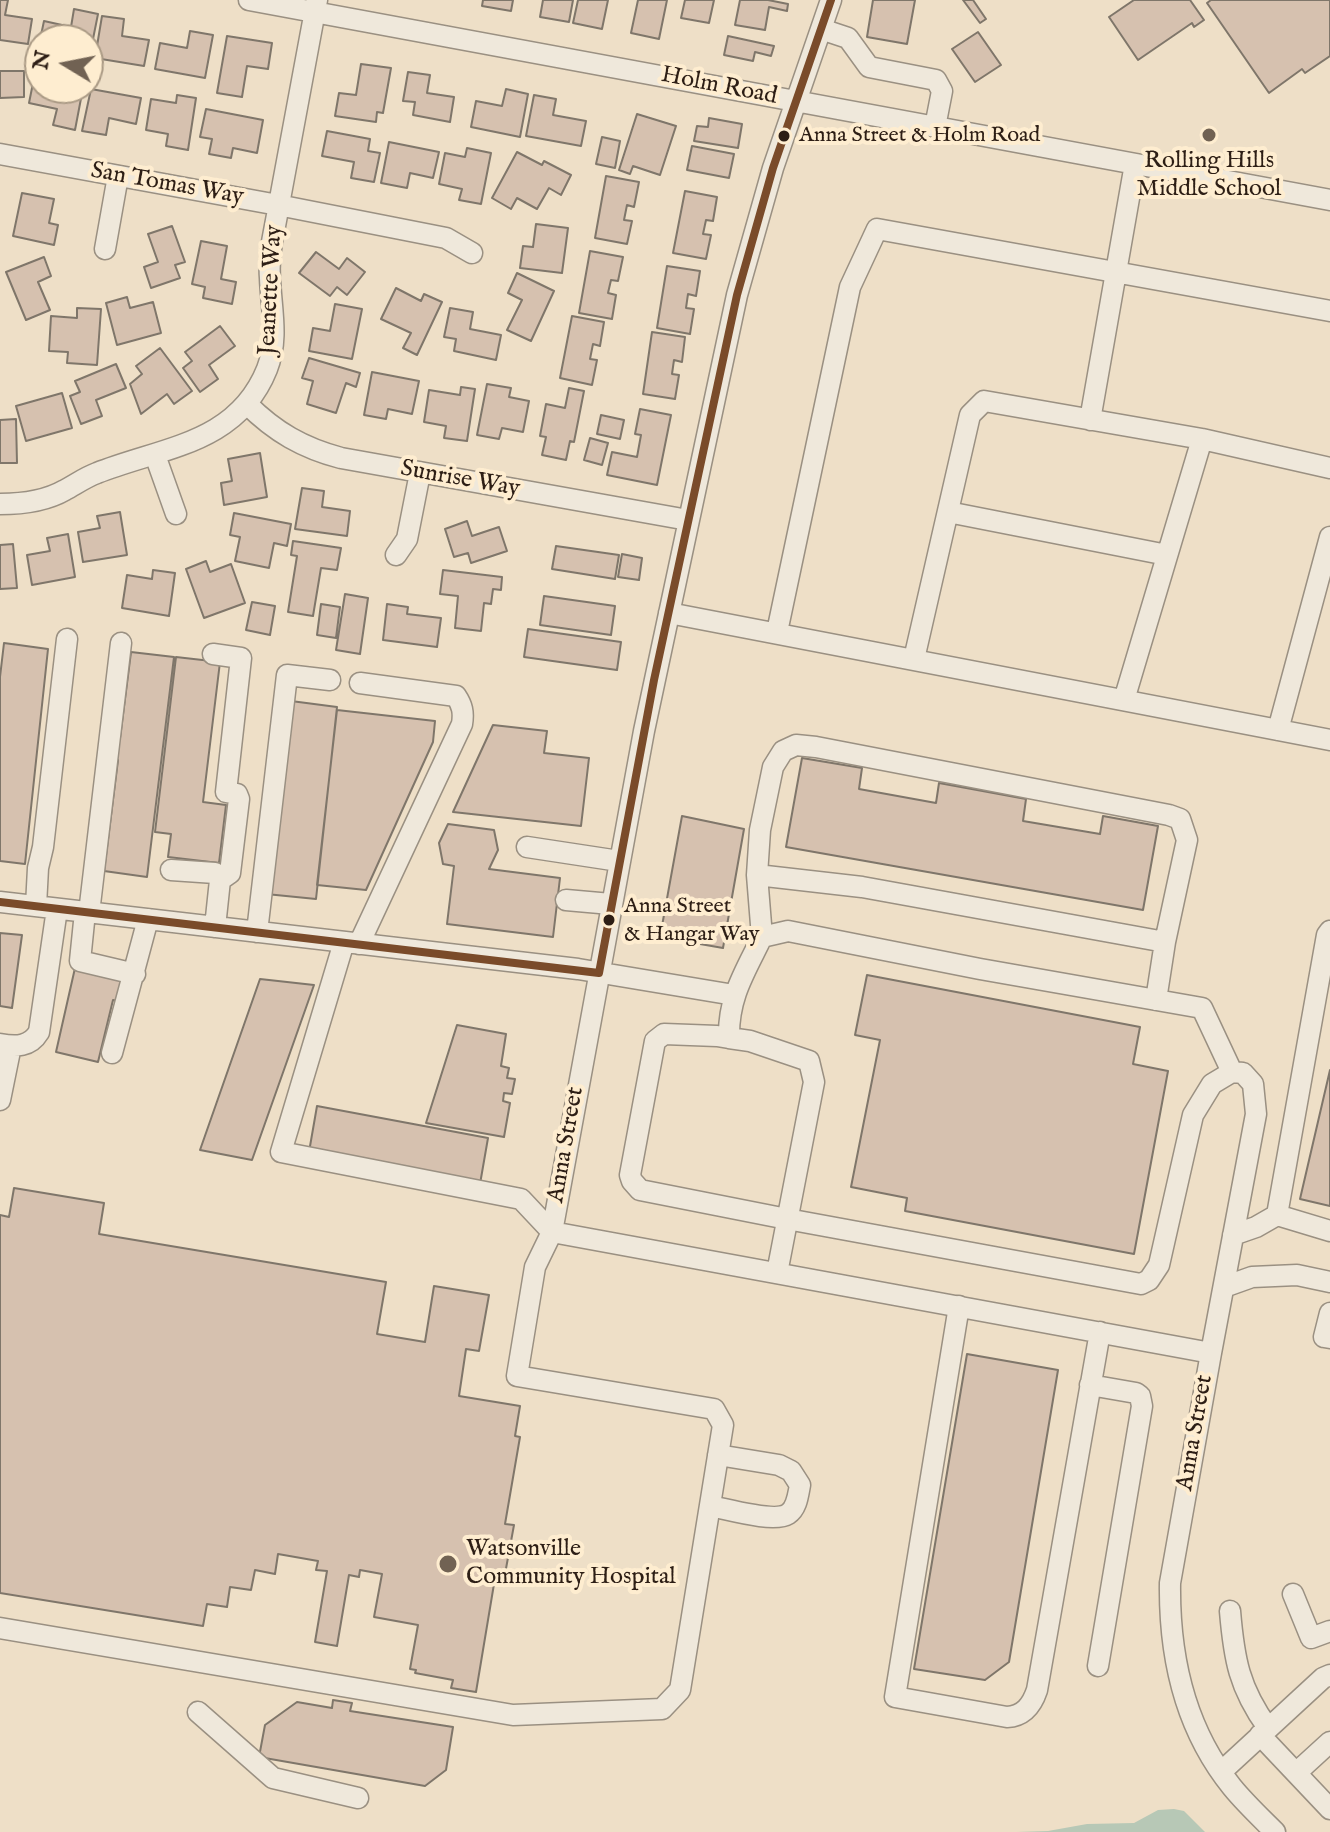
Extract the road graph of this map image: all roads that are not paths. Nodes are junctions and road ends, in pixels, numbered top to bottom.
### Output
1 (249, 0) edge
2 (831, 0) edge
3 (316, 6) edge
4 (821, 29) junction
5 (796, 102) junction
6 (935, 127) junction
7 (0, 154) edge
8 (1135, 164) junction
9 (118, 176) junction
10 (1330, 200) edge
11 (278, 205) junction
12 (105, 249) dead end
13 (472, 253) dead end
14 (1116, 272) junction
15 (1330, 311) edge
16 (247, 404) junction
17 (1090, 420) junction
18 (1202, 439) junction
19 (155, 455) junction
20 (1330, 468) edge
21 (420, 473) junction
22 (0, 504) edge
23 (948, 512) junction
24 (176, 514) dead end
25 (688, 520) junction
26 (1330, 537) edge
27 (396, 555) dead end
28 (1167, 555) junction
29 (669, 613) junction
30 (777, 632) junction
31 (67, 639) dead end
32 (121, 643) dead end
33 (213, 654) dead end
34 (914, 659) junction
35 (330, 680) dead end
36 (360, 683) dead end
37 (1124, 700) junction
38 (1278, 730) junction
39 (1330, 740) edge
40 (527, 847) dead end
41 (619, 861) junction
42 (171, 870) dead end
43 (757, 875) junction
44 (220, 880) junction
45 (566, 900) dead end
46 (0, 902) edge
47 (611, 904) junction
48 (36, 906) junction
49 (57, 909) junction
50 (87, 912) junction
51 (148, 919) junction
52 (215, 927) junction
53 (1330, 931) edge
54 (257, 932) junction
55 (762, 937) junction
56 (1165, 942) junction
57 (352, 943) junction
58 (599, 973) junction
59 (135, 974) junction
60 (734, 995) junction
61 (1156, 1000) junction
62 (729, 1038) junction
63 (6, 1045) edge
64 (112, 1053) dead end
65 (1232, 1072) junction
66 (0, 1100) edge
67 (1277, 1215) junction
68 (787, 1219) junction
69 (1330, 1231) edge
70 (552, 1232) junction
71 (1233, 1235) junction
72 (777, 1273) junction
73 (1330, 1282) edge
74 (1224, 1287) junction
75 (959, 1306) junction
76 (1330, 1313) edge
77 (1100, 1332) junction
78 (1330, 1338) edge
79 (1211, 1353) junction
80 (1090, 1385) junction
81 (718, 1455) junction
82 (710, 1506) junction
83 (1293, 1594) dead end
84 (1230, 1611) dead end
85 (0, 1628) edge
86 (1330, 1631) edge
87 (1098, 1666) dead end
88 (1330, 1675) edge
89 (198, 1712) dead end
90 (1264, 1732) junction
91 (1330, 1742) edge
92 (1221, 1772) junction
93 (1296, 1773) junction
94 (358, 1798) dead end
95 (1330, 1809) edge
96 (1275, 1832) edge

1 - 3 street, Holm Road
2 - 4 street, Anna Street
3 - 5 street, Holm Road
3 - 11 street, Jeanette Way
4 - 5 street, Anna Street
4 - 6 street
5 - 6 street, Holm Road
5 - 25 street, Anna Street
6 - 8 street, Holm Road
7 - 9 street, San Tomas Way
8 - 10 street, Holm Road
8 - 14 street
9 - 11 street, San Tomas Way
9 - 12 street
11 - 13 street, San Tomas Way
11 - 16 street, Jeanette Way
14 - 15 street
14 - 17 street
14 - 30 street
16 - 19 street, Jeanette Way
16 - 21 street, Sunrise Way
17 - 18 street
17 - 23 street
18 - 20 street
18 - 28 street
19 - 22 street, Jeanette Way
19 - 24 street
21 - 25 street, Sunrise Way
21 - 27 street
23 - 28 street
23 - 34 street
25 - 29 street, Anna Street
26 - 38 street
28 - 37 street
29 - 30 street
29 - 41 street, Anna Street
30 - 34 street
31 - 48 street
32 - 50 street
33 - 44 street
34 - 37 street
35 - 54 street
36 - 57 street
37 - 38 street
38 - 39 street
40 - 41 street
41 - 47 street, Anna Street
42 - 44 street
43 - 55 street
43 - 56 street
43 - 56 street
44 - 52 street
45 - 47 street
46 - 48 street
47 - 58 street, Anna Street
48 - 49 street
49 - 50 street
49 - 63 street
50 - 51 street
50 - 59 street
51 - 52 street
51 - 59 street
52 - 54 street
53 - 67 street
54 - 57 street
55 - 60 street
55 - 61 street
56 - 61 street
57 - 58 street
57 - 70 street
58 - 60 street
58 - 70 street, Anna Street
59 - 64 street
60 - 62 street
61 - 65 street
62 - 68 street
62 - 68 street
63 - 66 street
65 - 68 street
65 - 71 street
67 - 69 street
67 - 71 street
68 - 72 street
70 - 72 street, Anna Street
70 - 81 street
71 - 74 street
72 - 75 street, Anna Street
73 - 74 street
74 - 79 street
75 - 77 street, Anna Street
75 - 80 street
76 - 78 street
77 - 79 street, Anna Street
77 - 80 street
79 - 92 street, Anna Street
80 - 87 street
81 - 82 street
81 - 82 street
82 - 85 street
83 - 86 street
84 - 90 street
88 - 90 street
89 - 94 street
90 - 92 street
90 - 93 street
91 - 93 street
92 - 96 street, Anna Street
93 - 95 street

